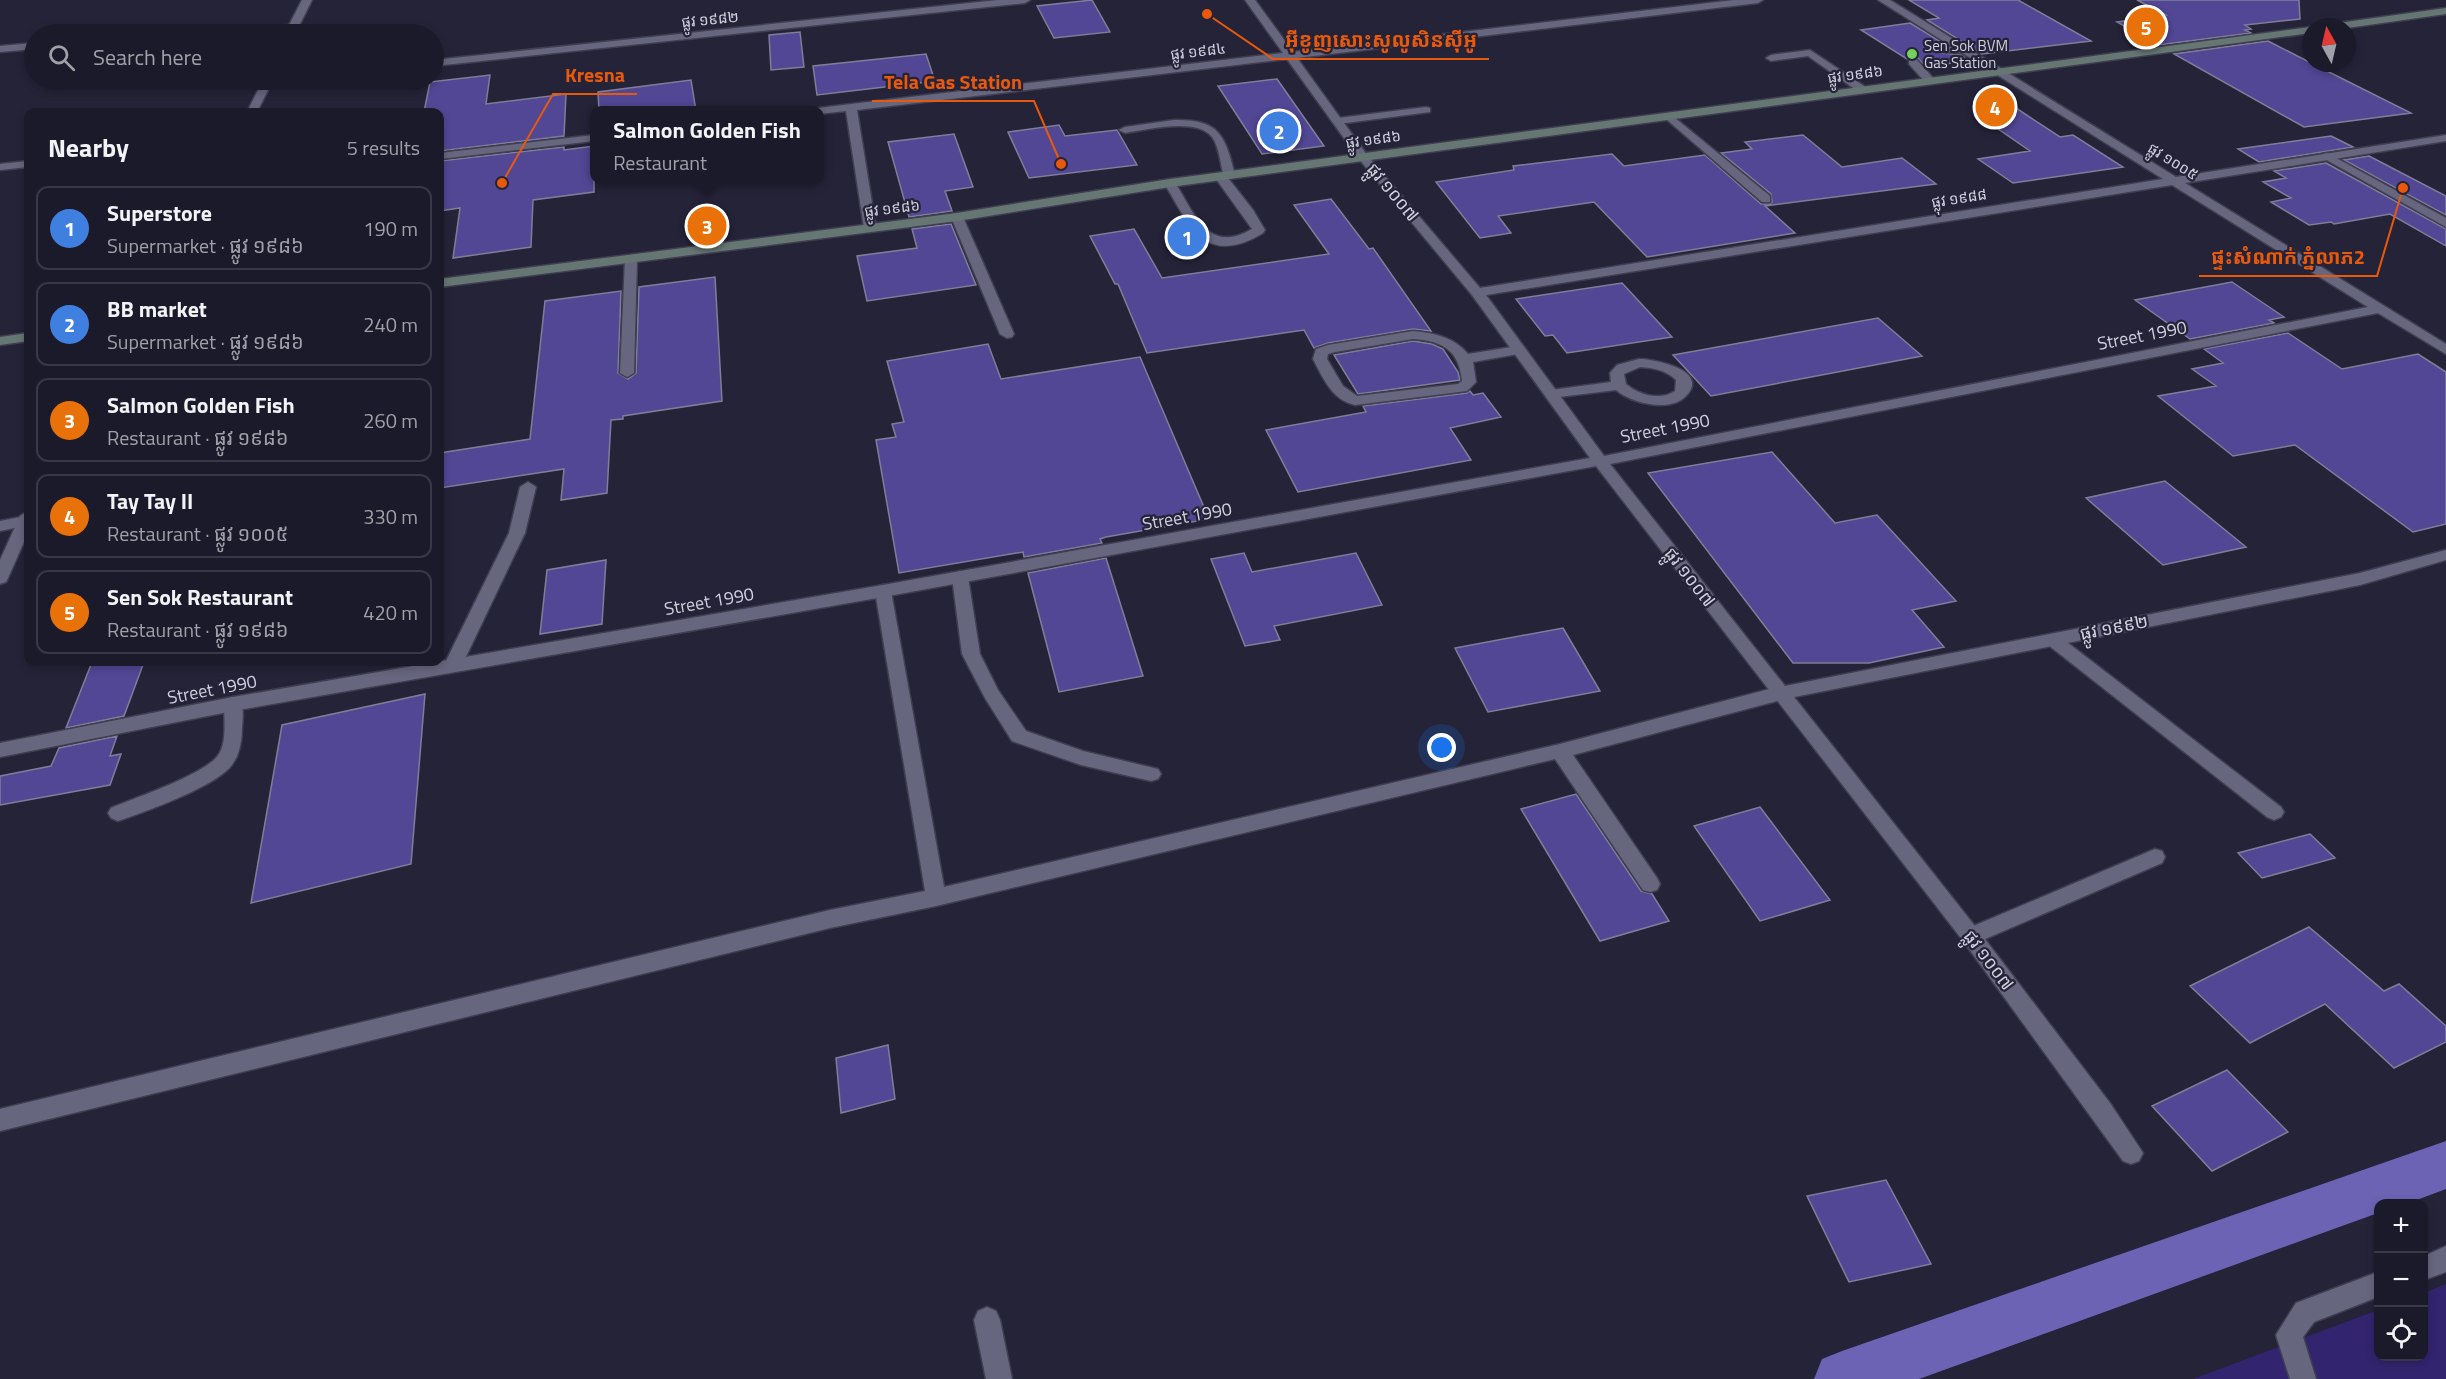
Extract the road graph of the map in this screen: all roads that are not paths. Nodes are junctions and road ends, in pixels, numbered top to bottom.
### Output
1 (307, 0) edge
2 (1025, 0) edge
3 (1250, 0) edge
4 (1758, 0) edge
5 (1883, 0) edge
6 (2446, 12) edge
7 (295, 24) edge
8 (2356, 24) edge
9 (2302, 31) edge
10 (24, 47) edge
11 (0, 49) edge
12 (1948, 50) dead end
13 (1964, 50) junction
14 (1290, 56) junction
15 (1771, 58) dead end
16 (444, 62) edge
17 (1913, 62) dead end
18 (1998, 72) junction
19 (1930, 81) junction
20 (262, 90) edge
21 (1863, 90) junction
22 (851, 107) junction
23 (254, 108) edge
24 (824, 110) edge
25 (1426, 110) dead end
26 (1669, 116) junction
27 (1338, 121) junction
28 (1125, 130) dead end
29 (590, 138) edge
30 (2446, 138) edge
31 (444, 156) edge
32 (2327, 156) junction
33 (1364, 157) junction
34 (24, 164) edge
35 (0, 167) edge
36 (1225, 176) junction
37 (2173, 180) junction
38 (1170, 183) junction
39 (1766, 199) dead end
40 (957, 216) junction
41 (2446, 223) edge
42 (870, 228) junction
43 (631, 259) junction
44 (444, 282) edge
45 (1477, 292) junction
46 (2379, 309) junction
47 (1007, 334) dead end
48 (24, 338) edge
49 (0, 341) edge
50 (1518, 350) junction
51 (2446, 350) edge
52 (1465, 359) junction
53 (627, 373) dead end
54 (1618, 385) dead end
55 (1551, 394) junction
56 (1600, 461) junction
57 (528, 487) dead end
58 (24, 520) edge
59 (0, 525) edge
60 (24, 526) edge
61 (2446, 555) edge
62 (960, 577) junction
63 (0, 578) edge
64 (883, 591) junction
65 (2053, 640) junction
66 (453, 665) junction
67 (1781, 693) junction
68 (234, 704) junction
69 (0, 750) edge
70 (1560, 751) junction
71 (1150, 774) dead end
72 (2274, 812) dead end
73 (118, 813) dead end
74 (2155, 857) dead end
75 (1650, 884) dead end
76 (936, 897) junction
77 (1971, 936) junction
78 (0, 1120) edge
79 (2131, 1153) dead end
80 (2446, 1259) edge
81 (2428, 1266) edge
82 (2374, 1287) edge
83 (987, 1320) dead end
84 (999, 1379) edge
85 (2303, 1379) edge

1 - 7 street
2 - 16 street, ផ្លូវ ១៩៨២
3 - 14 street, ផ្លូវ ១០០៧
4 - 14 street, ផ្លូវ ១៩៨៤
5 - 13 street, ផ្លូវ ១០០៥
6 - 8 main road
9 - 18 main road, ផ្លូវ ១៩៨៦
10 - 11 street
12 - 13 street
13 - 18 street, ផ្លូវ ១០០៥
14 - 22 street, ផ្លូវ ១៩៨៤
14 - 27 street, ផ្លូវ ១០០៧
15 - 21 street
17 - 19 street
18 - 19 main road, ផ្លូវ ១៩៨៦
18 - 37 street, ផ្លូវ ១០០៥
19 - 21 main road, ផ្លូវ ១៩៨៦
20 - 23 street
21 - 26 main road, ផ្លូវ ១៩៨៦
22 - 24 street, ផ្លូវ ១៩៨៤
22 - 42 street
25 - 27 street
26 - 33 main road, ផ្លូវ ១៩៨៦
26 - 39 street
27 - 33 street, ផ្លូវ ១០០៧
28 - 36 street
29 - 31 street
30 - 32 street, ផ្លុវ ១៩៨៨
32 - 37 street, ផ្លុវ ១៩៨៨
32 - 41 street
33 - 36 main road, ផ្លូវ ១៩៨៦
33 - 45 street, ផ្លូវ ១០០៧
34 - 35 street
36 - 38 main road, ផ្លូវ ១៩៨៦
36 - 38 street
37 - 45 street, ផ្លុវ ១៩៨៨
37 - 46 street, ផ្លូវ ១០០៥
38 - 40 main road, ផ្លូវ ១៩៨៦
40 - 42 main road, ផ្លូវ ១៩៨៦
40 - 47 street
42 - 43 main road, ផ្លូវ ១៩៨៦
43 - 44 main road, ផ្លូវ ១៩៨៦
43 - 53 street
45 - 50 street, ផ្លូវ ១០០៧
46 - 51 street, ផ្លូវ ១០០៥
46 - 56 street, Street 1990
48 - 49 main road
50 - 52 street
50 - 55 street, ផ្លូវ ១០០៧
52 - 52 street
54 - 55 street
55 - 56 street, ផ្លូវ ១០០៧
56 - 62 street, Street 1990
56 - 67 street, ផ្លូវ ១០០៧
57 - 66 street
58 - 59 street
60 - 63 street
61 - 65 street, ផ្លូវ ១៩៩២
62 - 64 street, Street 1990
62 - 71 street
64 - 66 street, Street 1990
64 - 76 street
65 - 67 street, ផ្លូវ ១៩៩២
65 - 72 street
66 - 68 street, Street 1990
67 - 70 street, ផ្លូវ ១៩៩២
67 - 77 street, ផ្លូវ ១០០៧
68 - 69 street, Street 1990
68 - 73 street
70 - 75 street
70 - 76 street, ផ្លូវ ១៩៩២
74 - 77 street
76 - 78 street, ផ្លូវ ១៩៩២
77 - 79 street, ផ្លូវ ១០០៧
80 - 81 street
82 - 85 street
83 - 84 street

